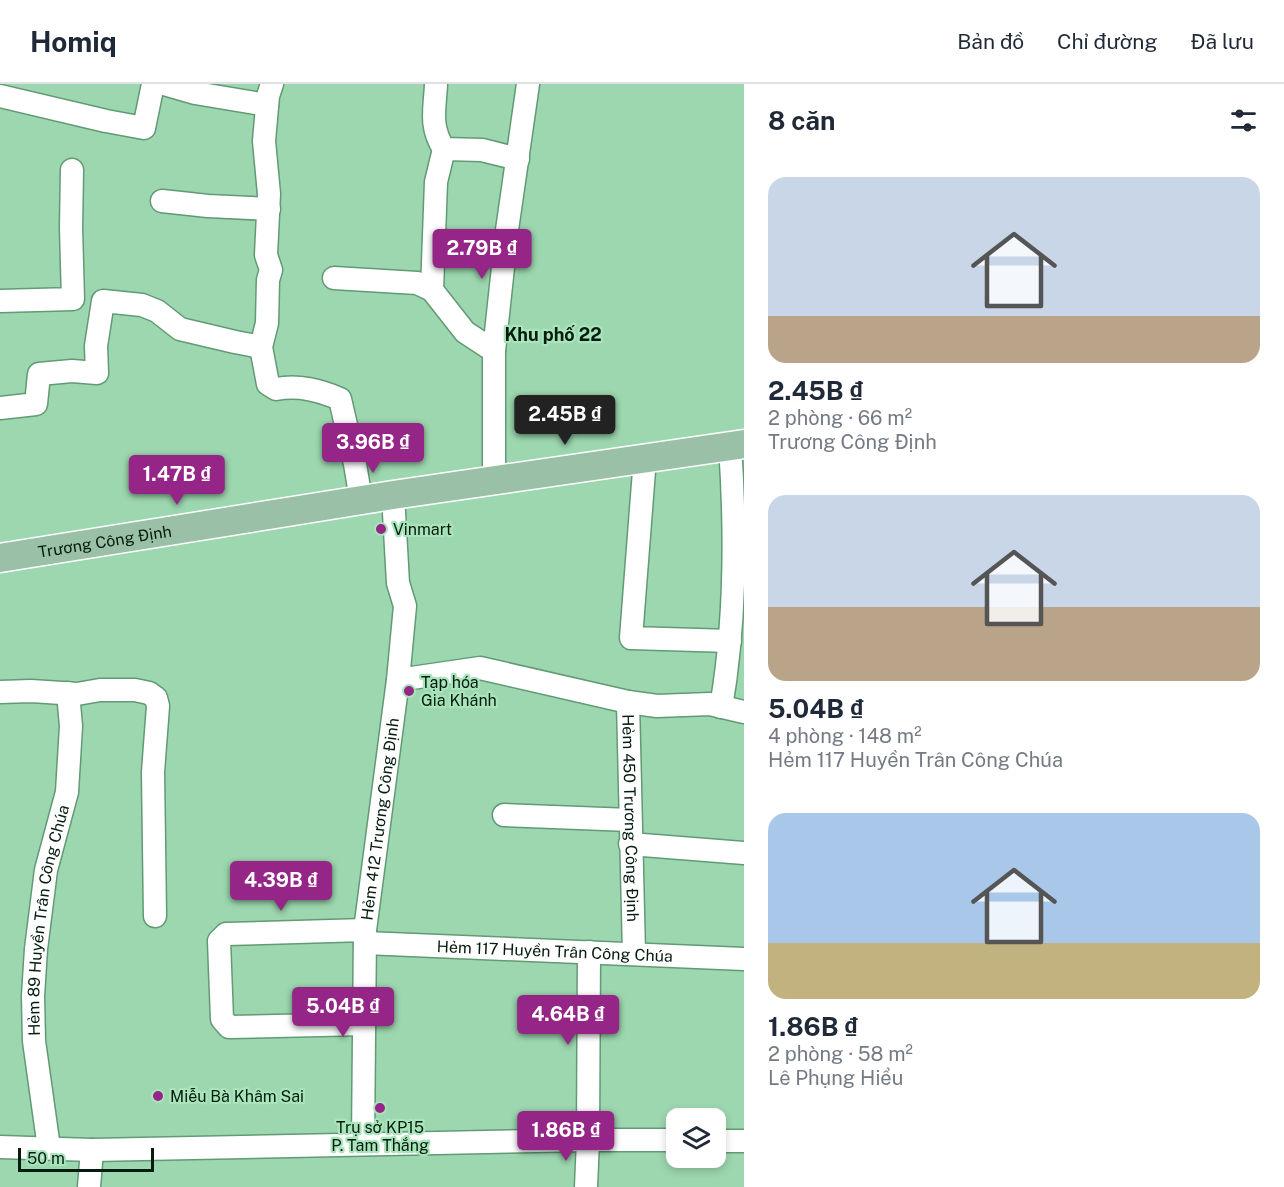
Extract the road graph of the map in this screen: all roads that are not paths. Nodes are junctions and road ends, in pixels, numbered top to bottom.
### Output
1 (153, 84) edge
2 (164, 84) edge
3 (436, 84) edge
4 (528, 84) edge
5 (269, 95) edge
6 (0, 96) edge
7 (444, 149) junction
8 (518, 159) junction
9 (72, 170) dead end
10 (162, 201) dead end
11 (269, 209) junction
12 (334, 278) dead end
13 (432, 290) junction
14 (0, 302) edge
15 (261, 347) junction
16 (494, 351) junction
17 (0, 408) edge
18 (737, 445) edge
19 (645, 458) junction
20 (494, 480) junction
21 (393, 495) junction
22 (361, 500) junction
23 (0, 558) edge
24 (729, 641) junction
25 (398, 680) junction
26 (0, 692) edge
27 (68, 693) junction
28 (628, 702) junction
29 (721, 707) junction
30 (744, 712) edge
31 (504, 815) dead end
32 (630, 820) junction
33 (630, 844) junction
34 (744, 853) edge
35 (155, 916) dead end
36 (365, 937) junction
37 (589, 952) junction
38 (634, 954) junction
39 (744, 959) edge
40 (364, 1024) junction
41 (588, 1140) junction
42 (666, 1140) edge
43 (726, 1141) edge
44 (744, 1141) edge
45 (363, 1144) junction
46 (0, 1147) edge
47 (49, 1148) junction
48 (92, 1150) junction
49 (89, 1187) edge
50 (585, 1187) edge

1 - 6 street
2 - 5 street
3 - 7 street
4 - 8 street
5 - 11 street
7 - 8 street
7 - 13 street
8 - 16 street
9 - 14 street
10 - 11 street
11 - 15 street
12 - 13 street
13 - 16 street
15 - 17 street
15 - 22 street
16 - 20 street
18 - 19 main road, Trương Công Định
18 - 24 street
19 - 20 main road, Trương Công Định
19 - 24 street
20 - 21 main road, Trương Công Định
21 - 22 main road, Trương Công Định
21 - 25 street, Hẻm 412 Trương Công Định
22 - 23 main road, Trương Công Định
24 - 29 street
25 - 28 street, Hẻm 450 Trương Công Định
25 - 36 street, Hẻm 412 Trương Công Định
26 - 27 street
27 - 35 street
27 - 47 street, Hẻm 89 Huyền Trân Công Chúa
28 - 29 street
28 - 32 street, Hẻm 450 Trương Công Định
29 - 30 street
31 - 32 street
32 - 33 street, Hẻm 450 Trương Công Định
33 - 34 street
33 - 38 street, Hẻm 450 Trương Công Định
36 - 37 street, Hẻm 117 Huyền Trân Công Chúa
36 - 40 street
36 - 40 street, Hẻm 117 Huyền Trân Công Chúa
37 - 38 street, Hẻm 117 Huyền Trân Công Chúa
37 - 41 street
38 - 39 street, Hẻm 117 Huyền Trân Công Chúa
40 - 45 street
41 - 42 street
41 - 45 street
41 - 50 street
43 - 44 street
45 - 48 street
46 - 47 street
47 - 48 street
48 - 49 street

